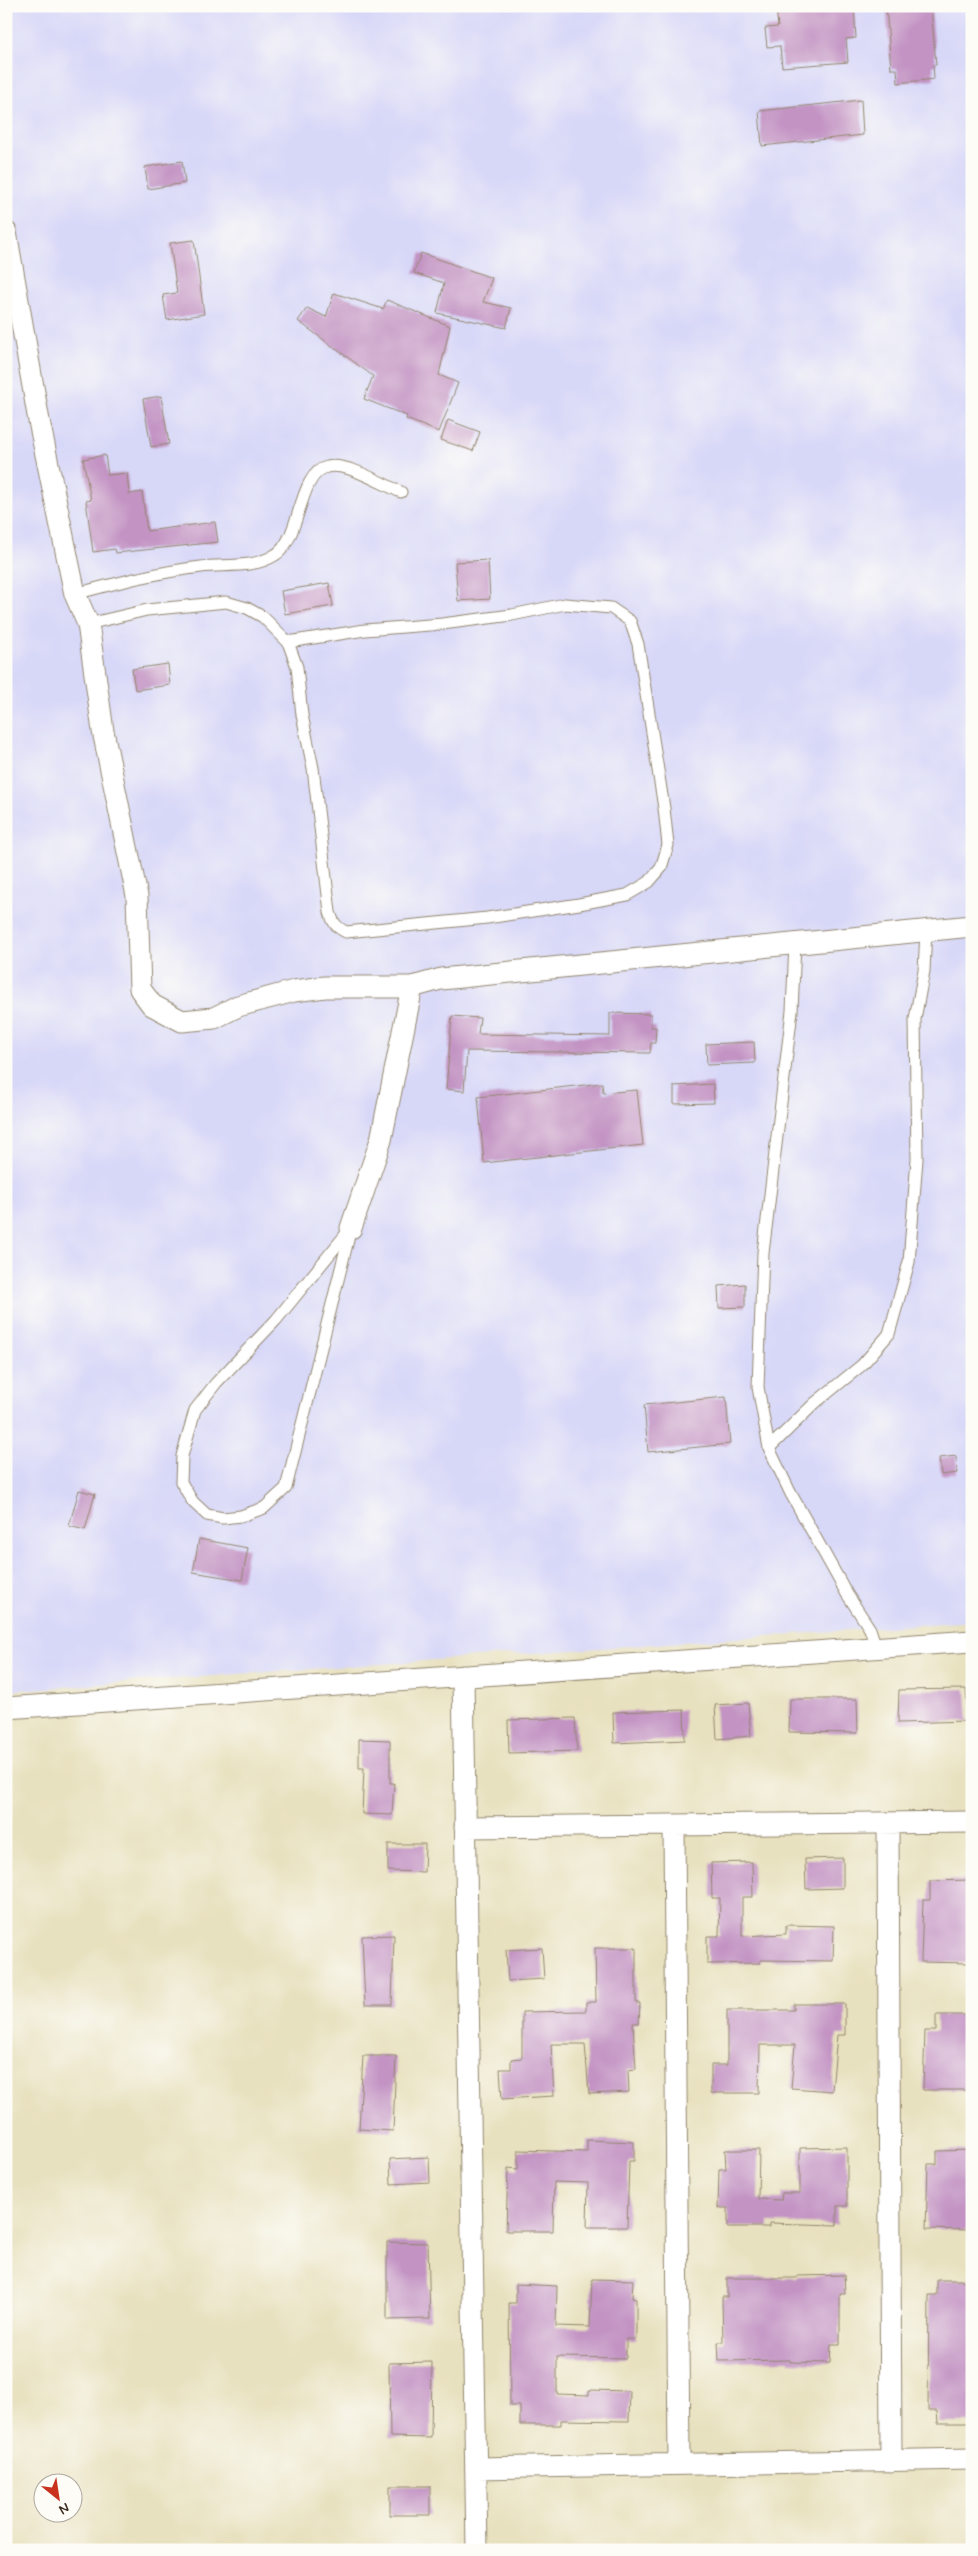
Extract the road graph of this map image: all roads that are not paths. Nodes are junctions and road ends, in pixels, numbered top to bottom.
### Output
1 (6, 232) edge
2 (401, 492) dead end
3 (74, 594) junction
4 (88, 624) junction
5 (288, 642) junction
6 (972, 926) edge
7 (926, 930) junction
8 (795, 944) junction
9 (412, 987) junction
10 (351, 1228) junction
11 (769, 1448) junction
12 (972, 1640) edge
13 (876, 1647) junction
14 (463, 1676) junction
15 (6, 1708) edge
16 (972, 1822) edge
17 (888, 1823) junction
18 (674, 1825) junction
19 (465, 1827) junction
20 (972, 2459) edge
21 (891, 2461) junction
22 (679, 2464) junction
23 (476, 2468) junction
24 (477, 2550) edge

1 - 3 street
2 - 3 lane
3 - 4 street
4 - 5 lane
4 - 9 street
5 - 5 lane
6 - 7 street
7 - 8 street
7 - 11 lane
8 - 9 street
8 - 11 lane
9 - 10 street
10 - 10 lane
11 - 13 lane
12 - 13 street
13 - 14 street
14 - 15 street
14 - 19 street
16 - 17 street
17 - 18 street
17 - 21 street
18 - 19 street
18 - 22 street
19 - 23 street
20 - 21 street
21 - 22 street
22 - 23 street
23 - 24 street

